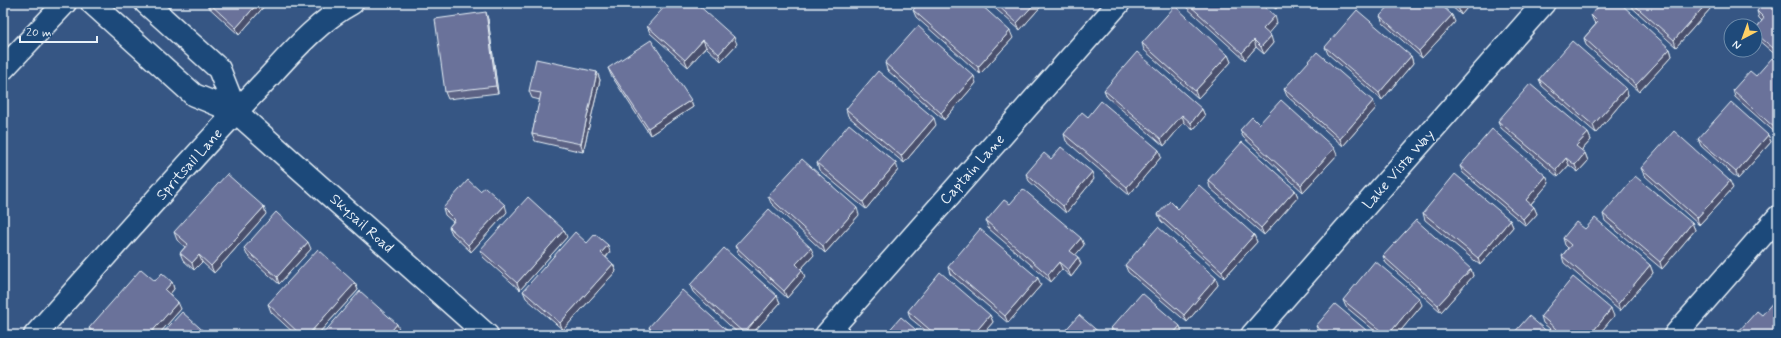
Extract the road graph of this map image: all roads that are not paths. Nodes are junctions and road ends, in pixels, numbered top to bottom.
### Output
1 (65, 3) edge
2 (92, 3) edge
3 (146, 3) edge
4 (352, 3) edge
5 (1119, 3) edge
6 (1544, 3) edge
7 (3, 70) edge
8 (236, 112) junction
9 (1778, 217) edge
10 (35, 335) edge
11 (487, 335) edge
12 (826, 335) edge
13 (1252, 335) edge
14 (1675, 335) edge

1 - 7 street
2 - 8 street, Skysail Road
3 - 8 street, Skysail Road
4 - 8 street, Spritsail Lane
5 - 12 street, Captain Lane
6 - 13 street, Lake Vista Way
8 - 10 street, Spritsail Lane
8 - 11 street, Skysail Road
9 - 14 street

